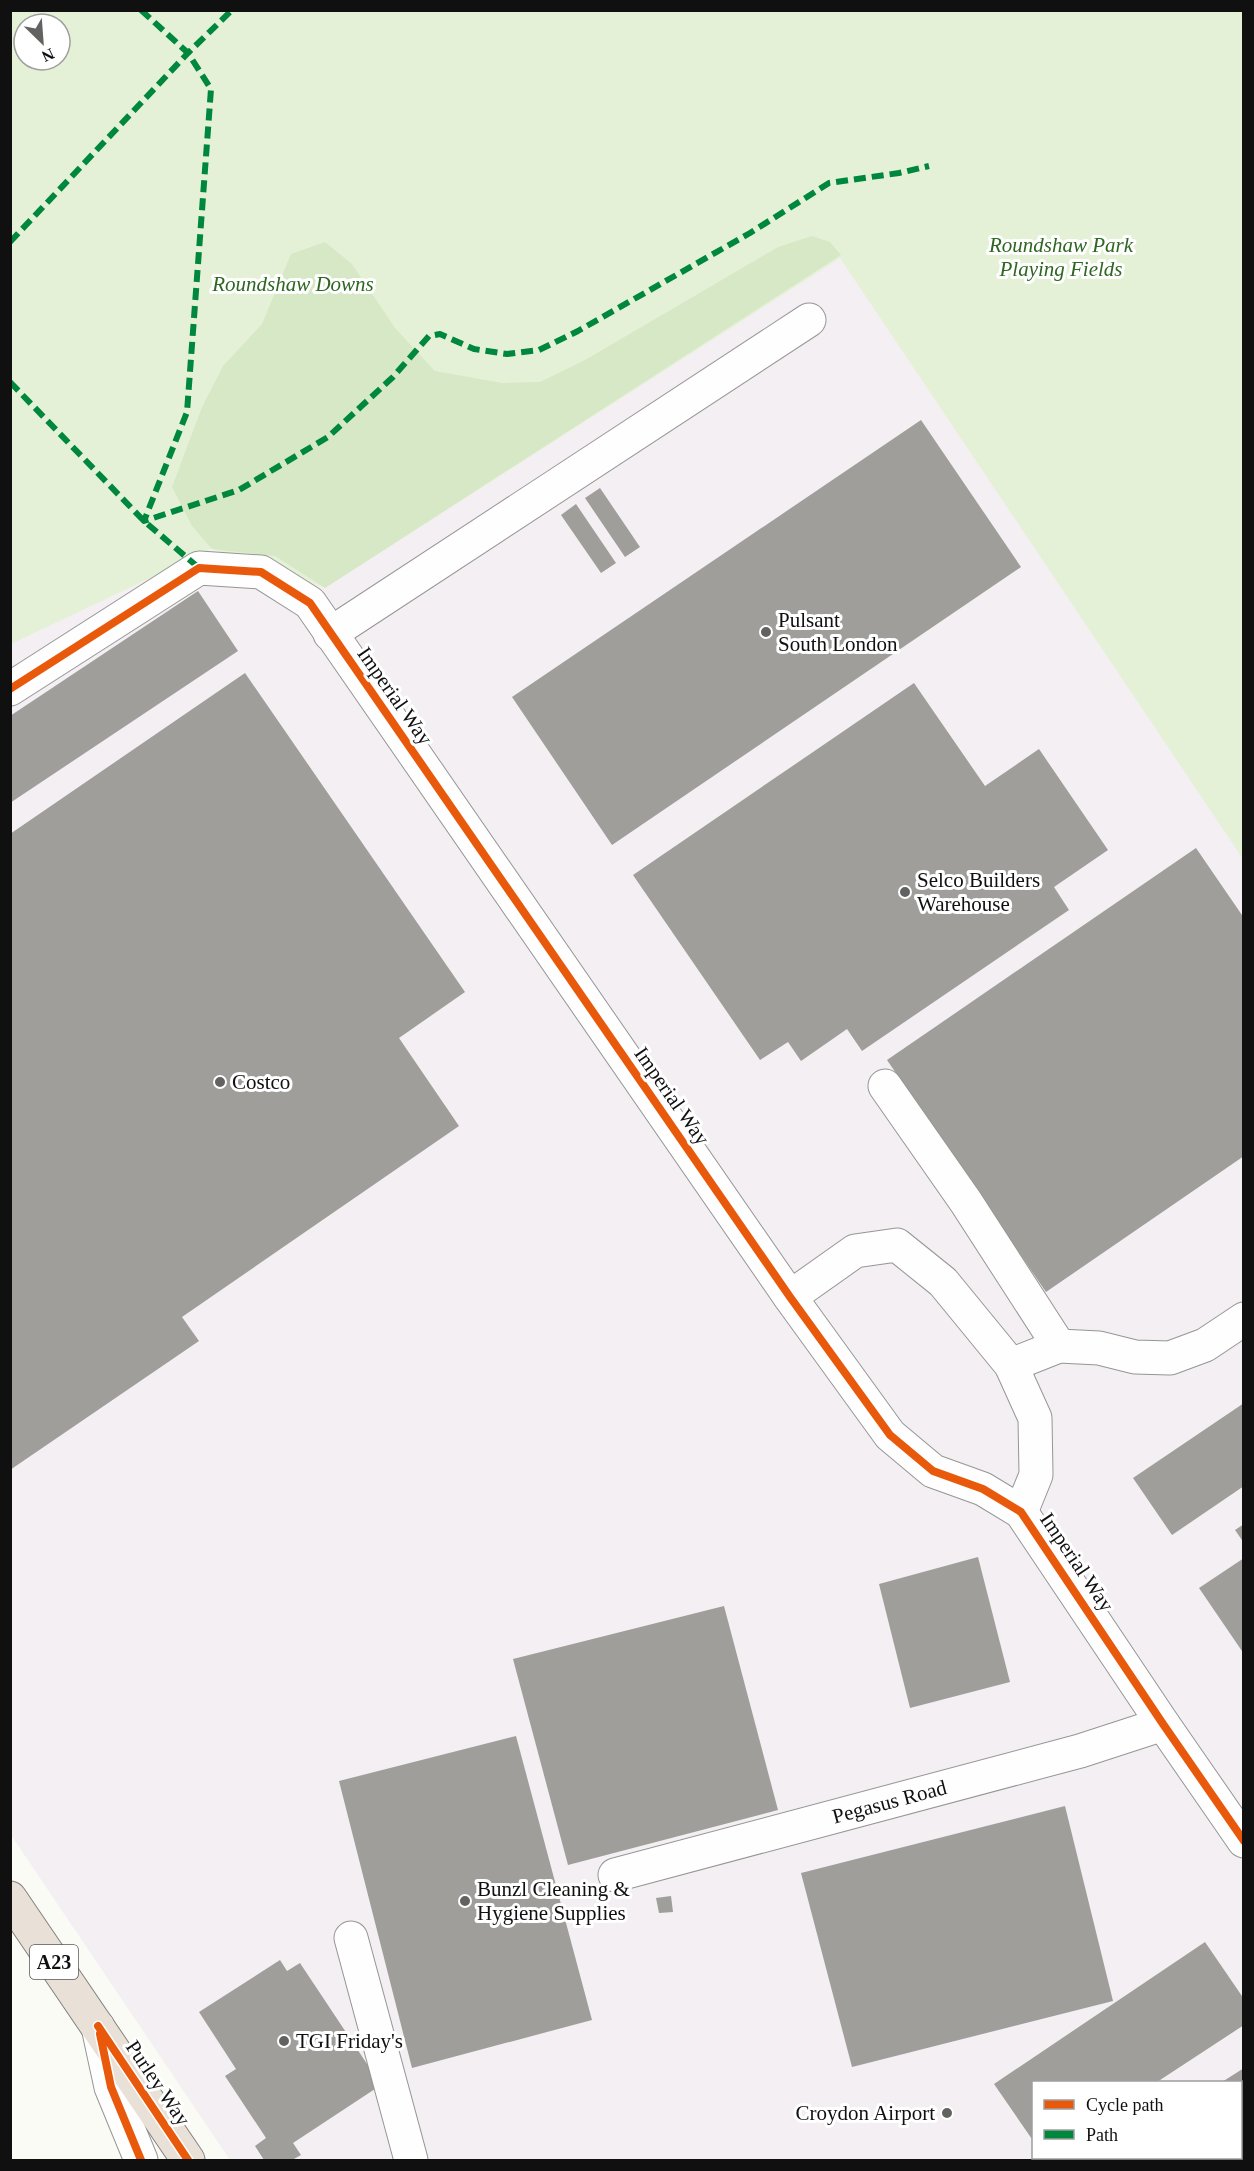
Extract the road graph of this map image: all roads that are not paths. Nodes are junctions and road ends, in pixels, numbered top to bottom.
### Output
1 (809, 320) dead end
2 (330, 634) junction
3 (10, 689) edge
4 (885, 1086) dead end
5 (790, 1297) junction
6 (1244, 1319) edge
7 (1059, 1346) junction
8 (1011, 1365) junction
9 (1022, 1512) junction
10 (1162, 1724) junction
11 (1244, 1841) edge
12 (615, 1875) dead end
13 (10, 1898) edge
14 (351, 1938) dead end
15 (98, 2026) junction
16 (141, 2160) edge
17 (188, 2160) edge
18 (411, 2160) edge

1 - 2 street
2 - 3 street, Imperial Way
2 - 5 street, Imperial Way
4 - 7 street
5 - 8 street, Imperial Way
5 - 9 street, Imperial Way
6 - 7 street
7 - 8 street
8 - 9 street, Imperial Way
9 - 10 street, Imperial Way
10 - 11 street, Imperial Way
10 - 12 street, Pegasus Road
13 - 15 highway, Purley Way / A23
14 - 18 street
15 - 16 street
15 - 17 highway, Purley Way / A23

